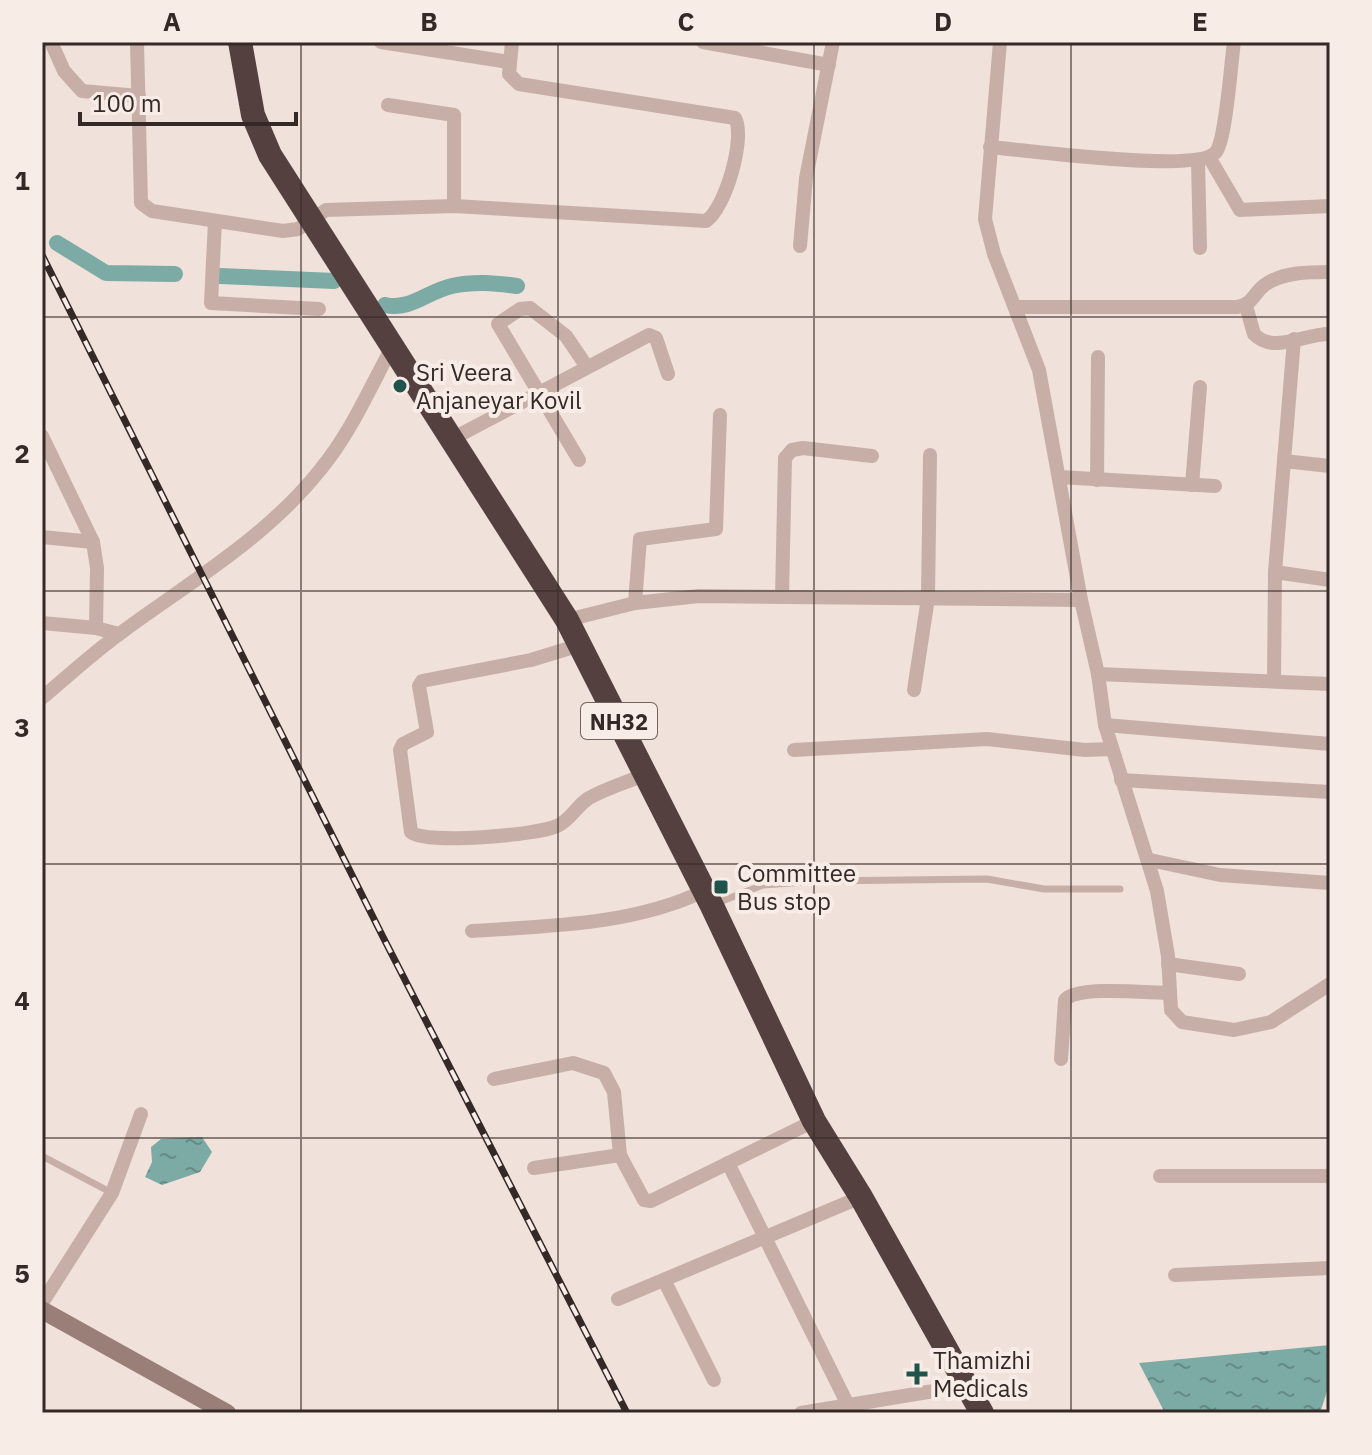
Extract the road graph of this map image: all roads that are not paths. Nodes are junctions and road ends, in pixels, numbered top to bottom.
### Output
1 (51, 42) edge
2 (137, 42) edge
3 (240, 42) edge
4 (381, 42) edge
5 (512, 42) edge
6 (703, 42) edge
7 (833, 42) edge
8 (1000, 42) edge
9 (1234, 42) edge
10 (397, 43) edge
11 (509, 62) junction
12 (829, 65) junction
13 (139, 96) junction
14 (388, 105) dead end
15 (990, 147) junction
16 (1204, 159) junction
17 (454, 206) junction
18 (1330, 206) edge
19 (215, 221) junction
20 (309, 221) junction
21 (800, 246) dead end
22 (1200, 248) dead end
23 (1330, 272) edge
24 (1246, 306) junction
25 (1015, 307) junction
26 (319, 309) dead end
27 (1330, 334) edge
28 (1294, 339) junction
29 (391, 349) junction
30 (1098, 357) dead end
31 (587, 367) junction
32 (668, 374) dead end
33 (1200, 387) dead end
34 (537, 391) junction
35 (720, 415) dead end
36 (42, 436) edge
37 (450, 440) junction
38 (930, 455) dead end
39 (872, 456) dead end
40 (48, 458) edge
41 (579, 460) dead end
42 (1284, 461) junction
43 (1330, 466) edge
44 (1059, 477) junction
45 (1097, 480) junction
46 (1192, 485) junction
47 (1215, 486) dead end
48 (42, 537) edge
49 (93, 542) junction
50 (1275, 572) junction
51 (1330, 580) edge
52 (782, 597) junction
53 (928, 598) junction
54 (1081, 600) junction
55 (635, 603) junction
56 (567, 620) junction
57 (42, 623) edge
58 (96, 628) junction
59 (119, 634) junction
60 (580, 645) junction
61 (1098, 674) junction
62 (1274, 681) junction
63 (1330, 684) edge
64 (914, 690) dead end
65 (42, 698) edge
66 (1105, 725) junction
67 (1330, 744) edge
68 (1112, 749) junction
69 (794, 750) dead end
70 (646, 774) junction
71 (1121, 780) junction
72 (1330, 792) edge
73 (1150, 860) junction
74 (1330, 883) edge
75 (1120, 889) dead end
76 (708, 899) junction
77 (472, 931) dead end
78 (1168, 964) junction
79 (1239, 974) dead end
80 (1330, 984) edge
81 (1170, 993) junction
82 (1061, 1059) dead end
83 (494, 1079) dead end
84 (141, 1114) dead end
85 (814, 1121) junction
86 (620, 1155) junction
87 (42, 1156) edge
88 (728, 1163) junction
89 (534, 1168) dead end
90 (1160, 1176) dead end
91 (1330, 1176) edge
92 (112, 1193) junction
93 (861, 1197) junction
94 (764, 1239) junction
95 (1330, 1268) edge
96 (1175, 1275) dead end
97 (664, 1280) junction
98 (618, 1299) dead end
99 (42, 1303) edge
100 (42, 1310) edge
101 (714, 1380) dead end
102 (964, 1386) junction
103 (848, 1405) junction
104 (227, 1413) edge
105 (801, 1413) edge
106 (982, 1413) edge

1 - 13 street
2 - 13 street
3 - 20 highway, NH32
4 - 10 street
5 - 11 street
6 - 12 street
7 - 12 street
8 - 15 street
9 - 16 street
10 - 11 street
11 - 17 street
12 - 21 street
13 - 19 street
14 - 17 street
15 - 16 street
15 - 25 street
16 - 18 street
16 - 22 street
17 - 20 street
19 - 20 street
19 - 26 street
20 - 29 highway, NH32
23 - 24 street
24 - 25 street
24 - 28 street
25 - 44 street
27 - 28 street
28 - 42 street
29 - 37 highway, NH32
29 - 59 street
30 - 45 street
31 - 32 street
31 - 34 street
31 - 34 street
33 - 46 street
34 - 37 street
34 - 41 street
35 - 55 street
36 - 40 street
37 - 56 highway, NH32
38 - 53 street
39 - 52 street
40 - 49 street
42 - 43 street
42 - 50 street
44 - 45 street
44 - 54 street
45 - 46 street
46 - 47 street
48 - 49 street
49 - 58 street
50 - 51 street
50 - 62 street
52 - 53 street
52 - 55 street
53 - 54 street
53 - 64 street
54 - 61 street
55 - 56 street
56 - 60 highway, NH32
57 - 58 street
58 - 59 street
59 - 65 street
60 - 70 highway, NH32
60 - 70 street
61 - 62 street
61 - 66 street
62 - 63 street
66 - 67 street
66 - 68 street
68 - 69 street
68 - 71 street
70 - 76 highway, NH32
71 - 72 street
71 - 73 street
73 - 74 street
73 - 78 street
75 - 76 lane
76 - 77 street
76 - 85 highway, NH32
78 - 79 street
78 - 81 street
80 - 81 street
81 - 82 street
83 - 86 street
84 - 92 street
85 - 88 street
85 - 93 highway, NH32
86 - 88 street
86 - 89 street
87 - 92 lane
88 - 94 street
90 - 91 street
92 - 99 street
93 - 94 street
93 - 102 highway, NH32
94 - 97 street
94 - 103 street
95 - 96 street
97 - 98 street
97 - 101 street
100 - 104 main road
102 - 103 street
102 - 106 highway, NH32
103 - 105 street

